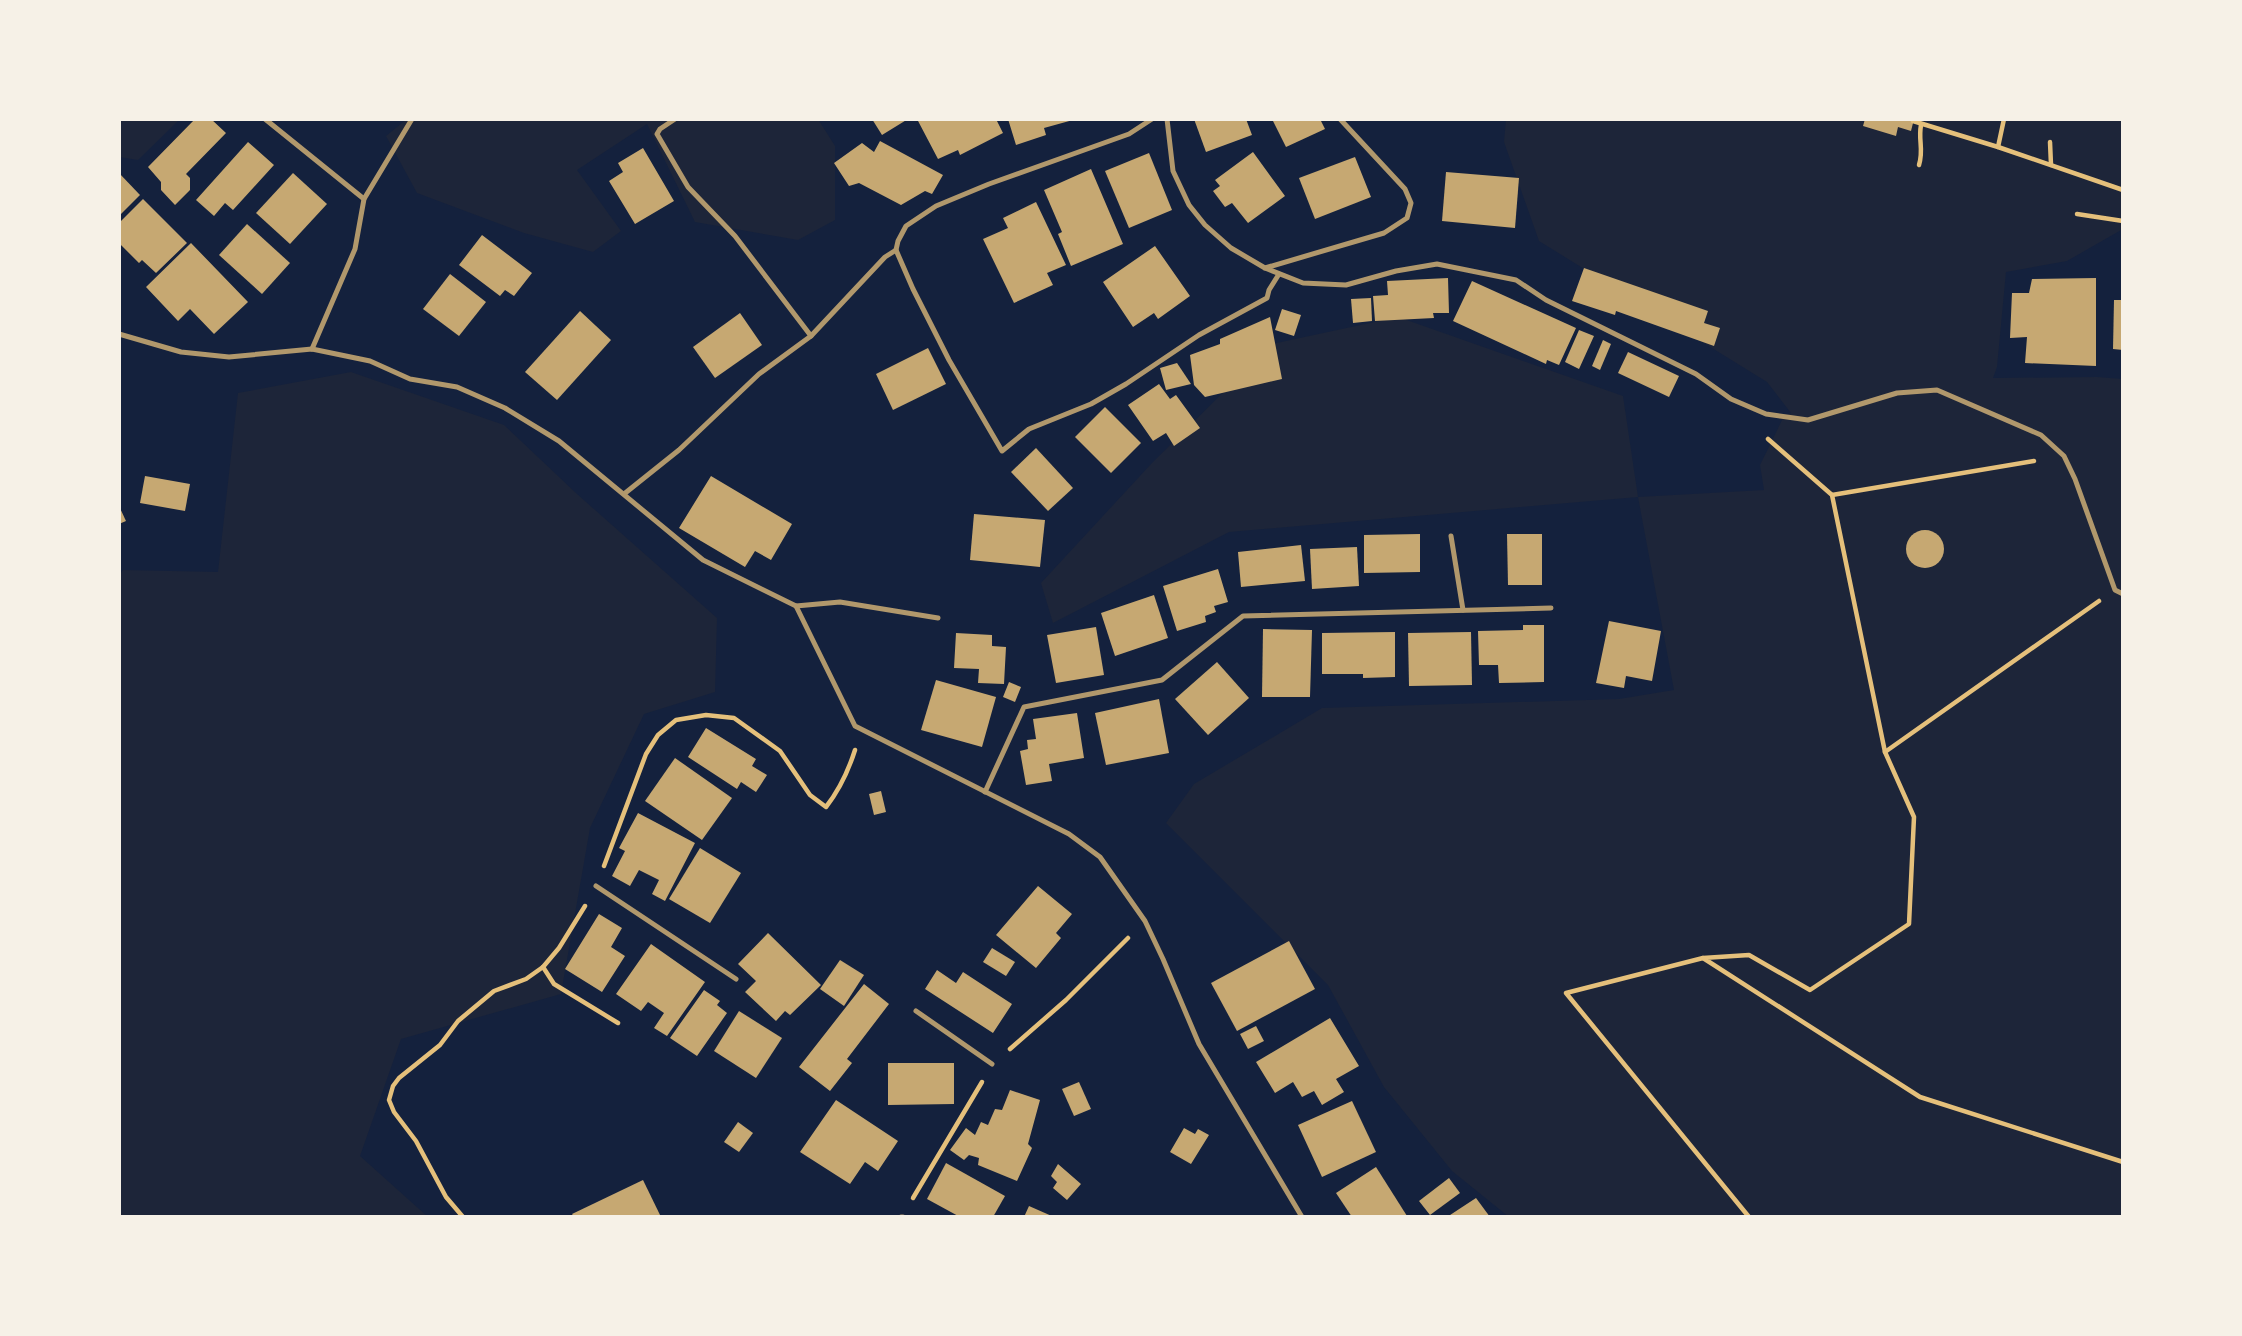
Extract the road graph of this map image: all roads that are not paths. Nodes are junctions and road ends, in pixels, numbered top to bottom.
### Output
1 (265, 119) edge
2 (412, 119) edge
3 (676, 119) edge
4 (1153, 119) edge
5 (1167, 119) edge
6 (1340, 119) edge
7 (364, 199) junction
8 (897, 250) junction
9 (1265, 268) junction
10 (1279, 274) junction
11 (119, 334) edge
12 (811, 336) junction
13 (312, 349) junction
14 (624, 494) junction
15 (1451, 536) dead end
16 (2123, 594) edge
17 (796, 606) junction
18 (1551, 608) dead end
19 (1463, 610) junction
20 (938, 618) dead end
21 (985, 792) junction
22 (596, 886) dead end
23 (736, 979) dead end
24 (916, 1011) dead end
25 (992, 1065) dead end
26 (1302, 1217) edge

1 - 7 lane
2 - 7 lane
3 - 12 lane
4 - 8 lane
5 - 9 lane
6 - 9 lane
7 - 13 lane
8 - 10 lane
8 - 12 lane
9 - 10 lane
10 - 16 lane
11 - 13 lane
12 - 14 lane
13 - 14 lane
14 - 17 lane
15 - 19 lane
17 - 20 lane
17 - 21 lane
18 - 19 lane
19 - 21 lane
21 - 26 lane
22 - 23 lane
24 - 25 lane

